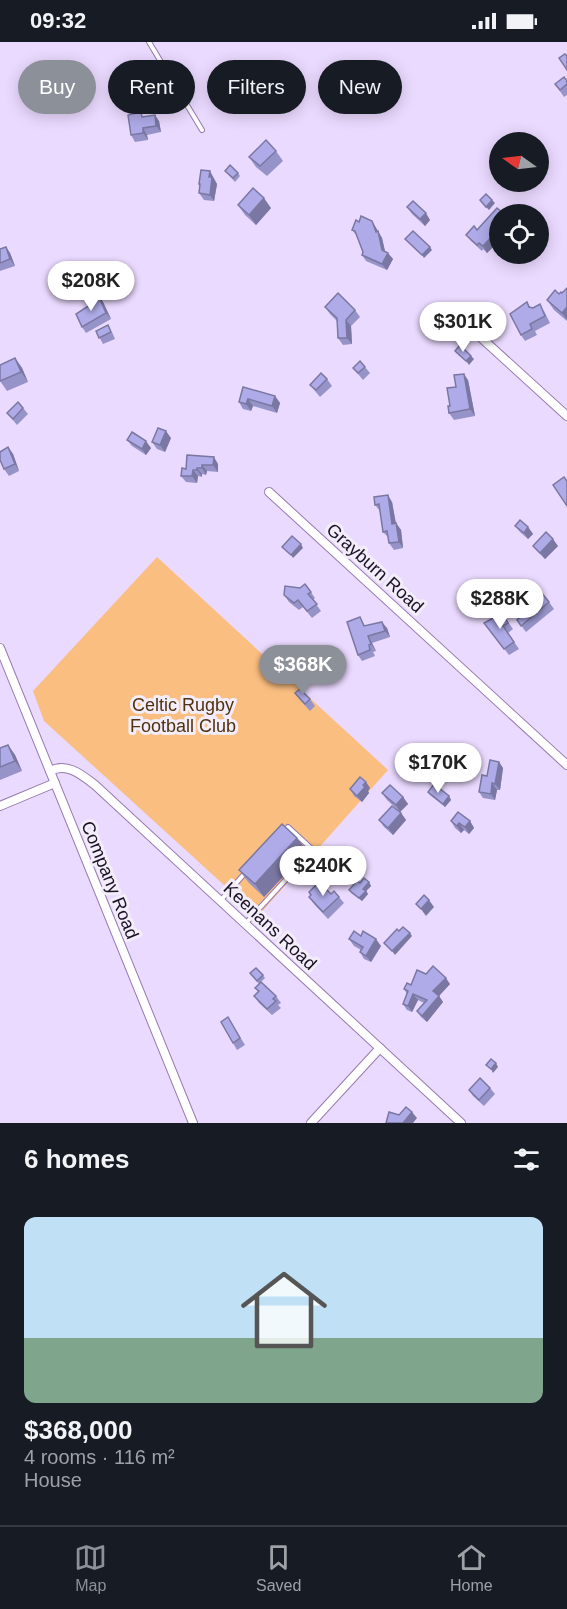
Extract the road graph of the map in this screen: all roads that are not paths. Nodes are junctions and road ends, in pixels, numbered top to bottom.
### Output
1 (149, 42) edge
2 (202, 130) dead end
3 (454, 313) dead end
4 (567, 416) edge
5 (269, 492) dead end
6 (0, 648) edge
7 (567, 765) edge
8 (50, 771) junction
9 (55, 783) junction
10 (0, 806) edge
11 (281, 835) edge
12 (250, 868) edge
13 (220, 901) junction
14 (245, 924) junction
15 (380, 1048) junction
16 (193, 1123) edge
17 (311, 1123) edge
18 (461, 1123) edge

1 - 2 lane
3 - 4 street
5 - 7 street, Grayburn Road
6 - 8 street, Company Road
8 - 9 street, Company Road
8 - 13 street, Keenans Road
9 - 10 street
9 - 16 street, Company Road
11 - 14 lane
12 - 13 lane
13 - 14 street, Keenans Road
14 - 15 street, Keenans Road
15 - 17 street
15 - 18 street, Keenans Road

